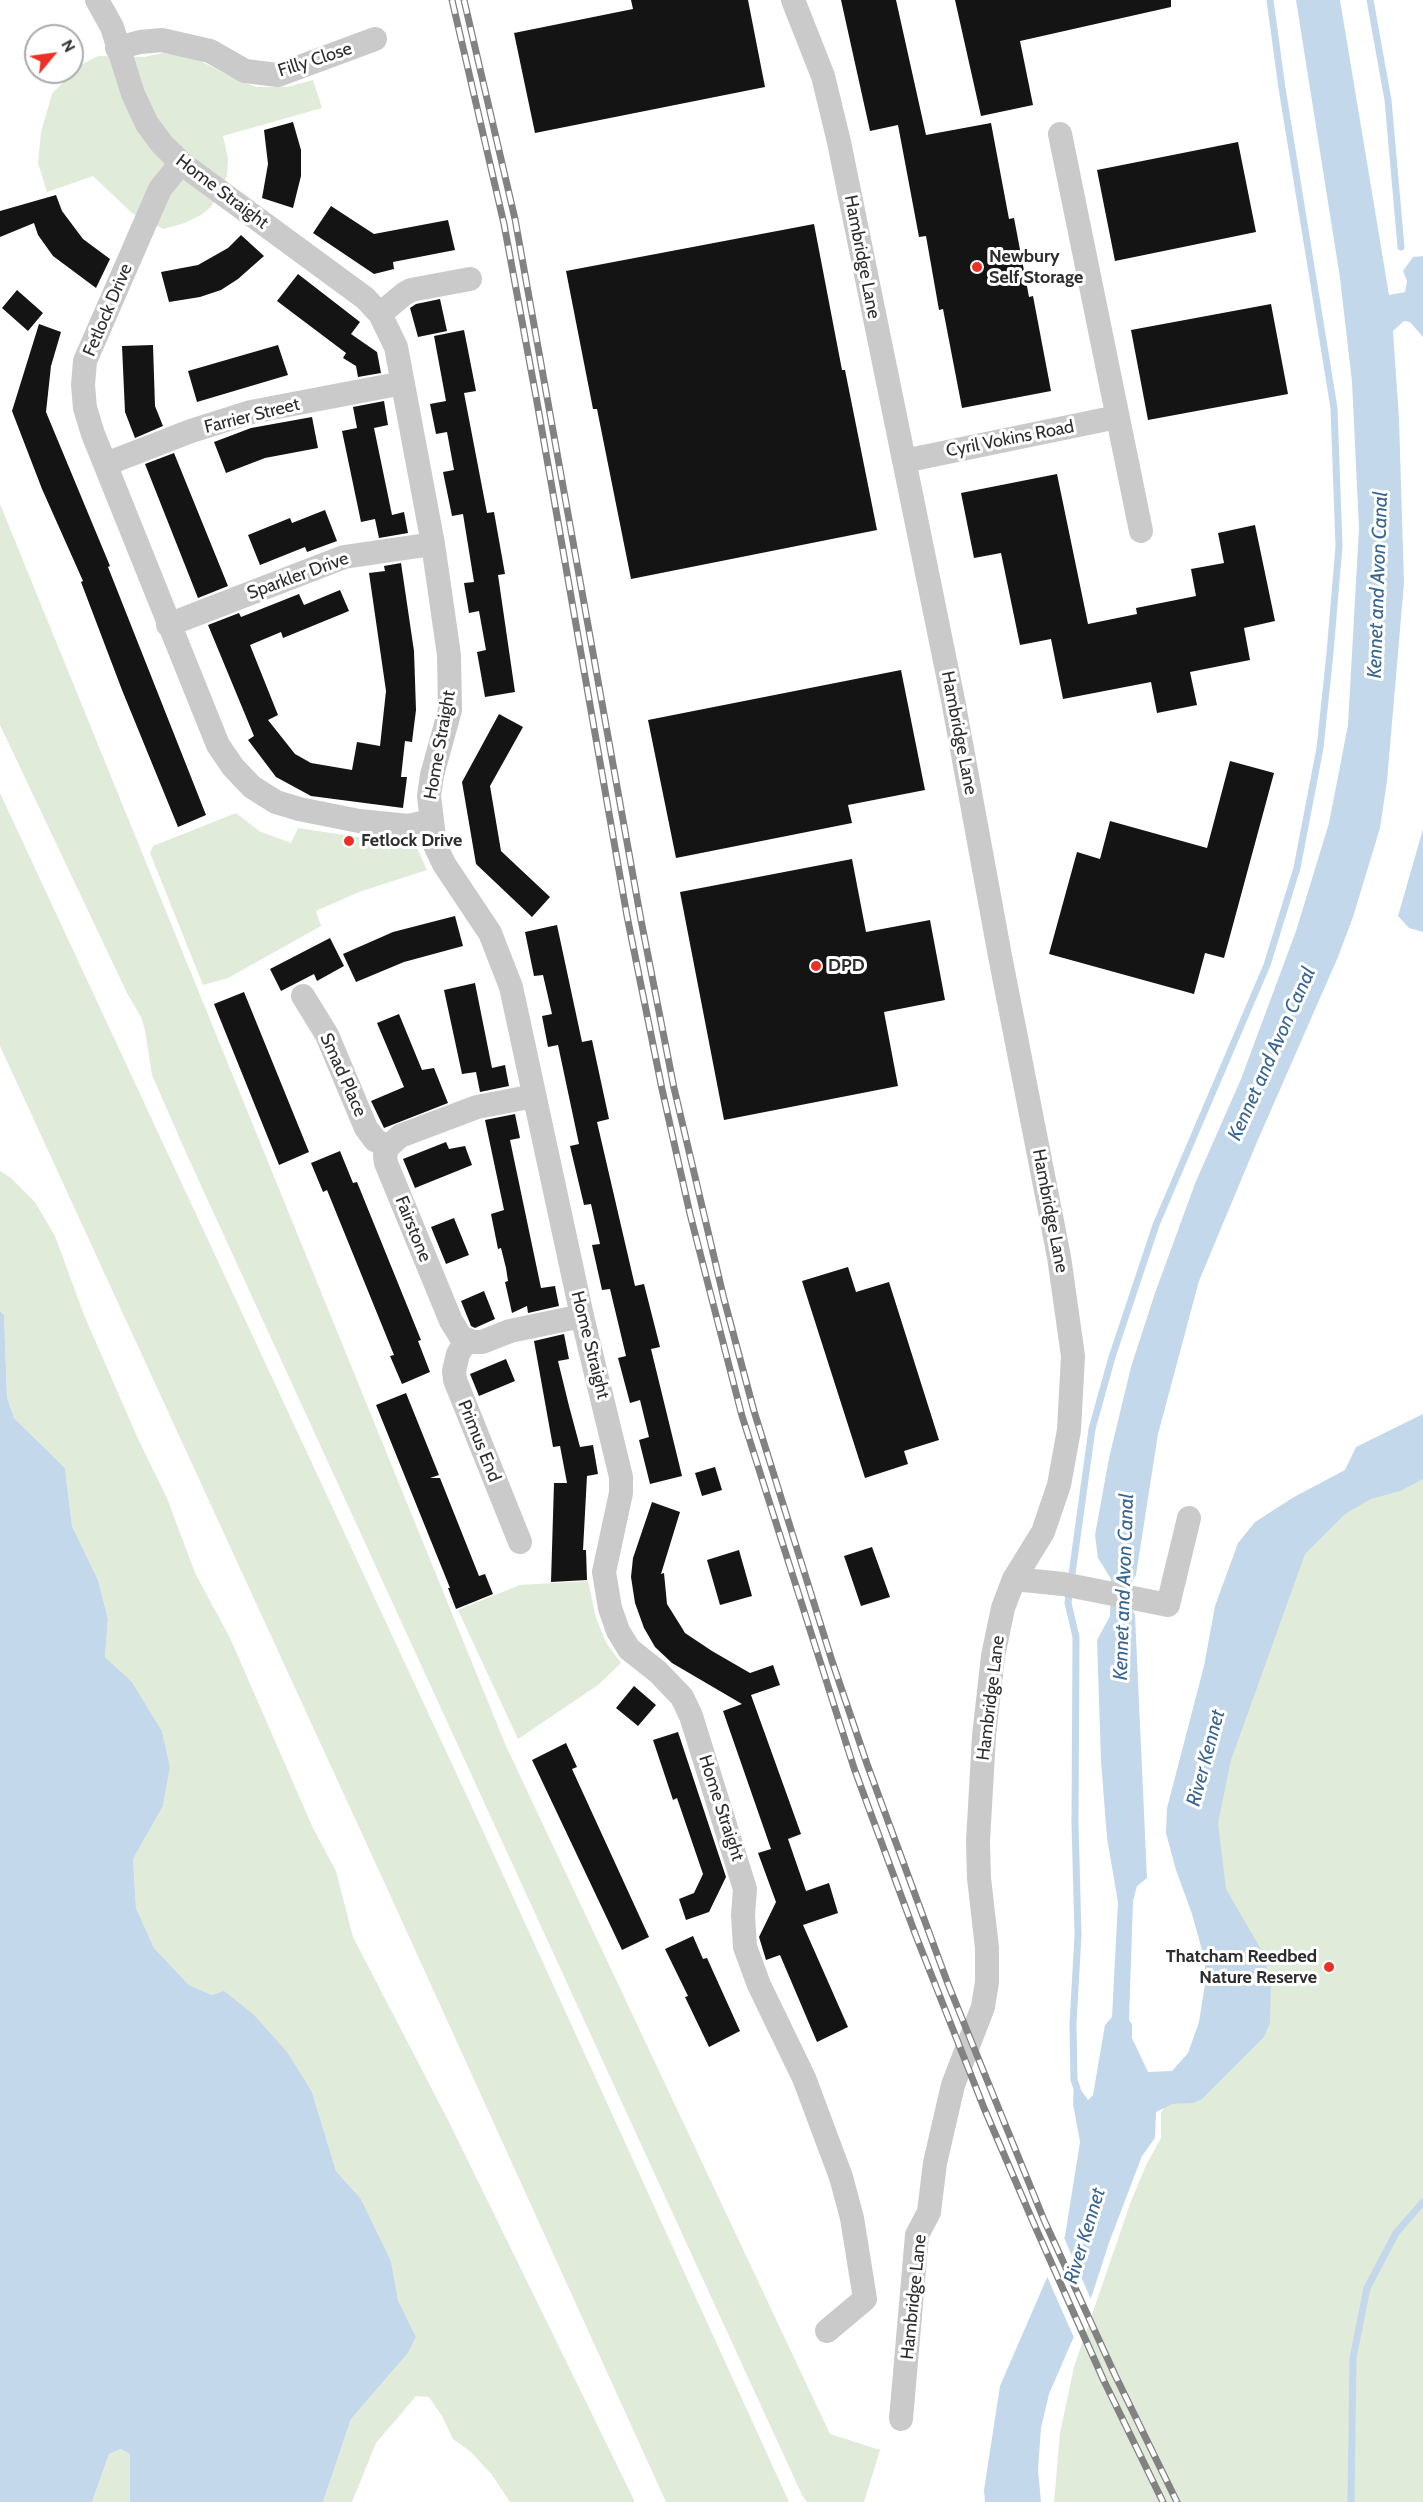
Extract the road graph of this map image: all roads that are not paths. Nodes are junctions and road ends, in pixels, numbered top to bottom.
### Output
1 (97, 0) edge
2 (793, 0) edge
3 (375, 39) dead end
4 (117, 48) junction
5 (1060, 134) dead end
6 (181, 163) junction
7 (470, 279) dead end
8 (380, 314) junction
9 (403, 383) junction
10 (1117, 417) junction
11 (904, 461) junction
12 (106, 464) junction
13 (1141, 531) dead end
14 (433, 544) junction
15 (168, 625) junction
16 (430, 821) junction
17 (303, 996) dead end
18 (534, 1096) junction
19 (388, 1147) junction
20 (582, 1316) junction
21 (466, 1341) junction
22 (1189, 1518) dead end
23 (520, 1542) dead end
24 (1014, 1579) junction
25 (827, 2331) dead end
26 (902, 2420) dead end

1 - 4 street, Home Straight
2 - 11 street, Hambridge Lane
3 - 4 street, Filly Close
4 - 6 street, Home Straight
5 - 10 street
6 - 8 street, Home Straight
6 - 12 street, Fetlock Drive
7 - 8 street
8 - 9 street, Home Straight
9 - 12 street, Farrier Street
9 - 14 street, Home Straight
10 - 11 street, Cyril Vokins Road
10 - 13 street
11 - 24 street, Hambridge Lane
12 - 15 street, Fetlock Drive
14 - 15 street, Sparkler Drive
14 - 16 street, Home Straight
15 - 16 street, Fetlock Drive
16 - 18 street, Home Straight
17 - 19 street, Smad Place
18 - 19 street
18 - 20 street, Home Straight
19 - 21 street, Fairstone
20 - 21 street
20 - 25 street, Home Straight
21 - 23 street, Primus End
22 - 24 street
24 - 26 street, Hambridge Lane

